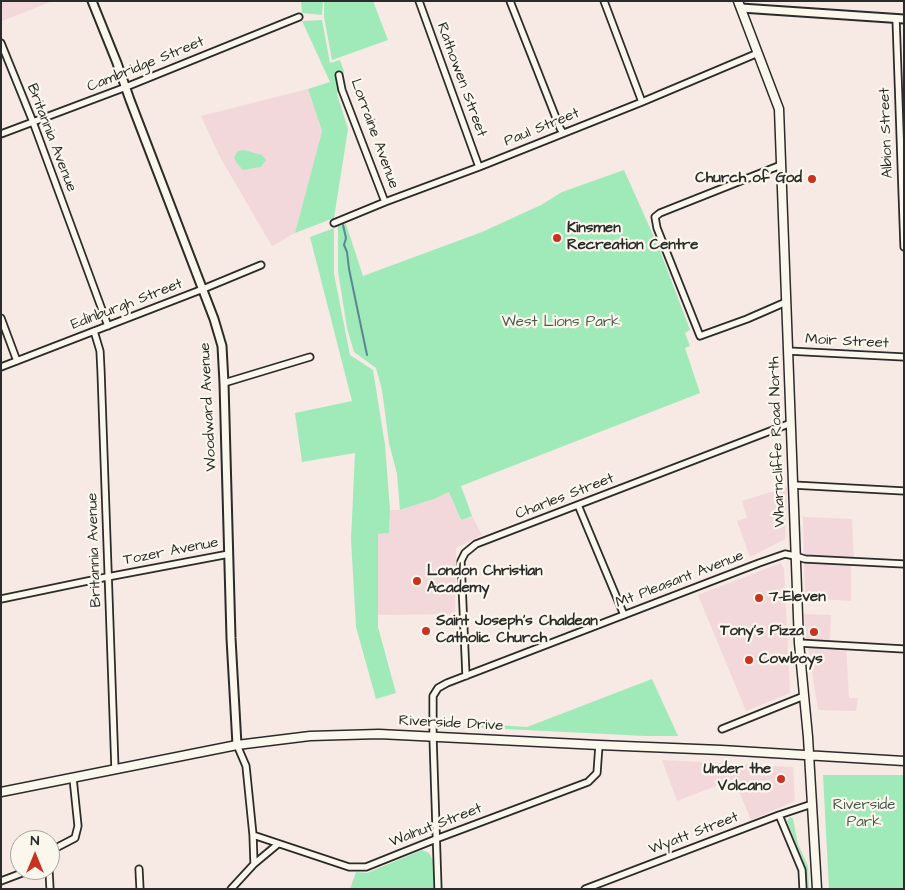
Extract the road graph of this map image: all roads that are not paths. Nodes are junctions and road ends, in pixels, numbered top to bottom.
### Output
1 (92, 1) edge
2 (419, 1) edge
3 (510, 1) edge
4 (604, 1) edge
5 (739, 5) edge
6 (299, 17) dead end
7 (900, 19) edge
8 (1, 43) edge
9 (758, 53) junction
10 (339, 75) dead end
11 (126, 87) junction
12 (642, 102) junction
13 (33, 122) junction
14 (563, 133) junction
15 (1, 134) edge
16 (781, 165) junction
17 (479, 167) junction
18 (385, 202) junction
19 (334, 223) dead end
20 (904, 247) edge
21 (260, 265) dead end
22 (203, 290) junction
23 (786, 302) junction
24 (1, 318) edge
25 (108, 326) junction
26 (94, 331) junction
27 (788, 351) junction
28 (310, 357) dead end
29 (904, 357) edge
30 (17, 361) junction
31 (1, 367) edge
32 (224, 383) junction
33 (791, 423) junction
34 (793, 485) junction
35 (904, 491) edge
36 (578, 505) junction
37 (229, 554) junction
38 (796, 556) junction
39 (904, 564) edge
40 (108, 577) junction
41 (1, 598) edge
42 (624, 615) junction
43 (799, 643) junction
44 (904, 649) edge
45 (466, 676) junction
46 (804, 696) junction
47 (722, 729) dead end
48 (433, 737) junction
49 (237, 745) junction
50 (599, 746) junction
51 (809, 755) junction
52 (904, 760) edge
53 (115, 769) junction
54 (73, 778) junction
55 (1, 792) edge
56 (812, 804) junction
57 (780, 815) junction
58 (253, 835) junction
59 (436, 839) junction
60 (278, 844) junction
61 (60, 846) edge
62 (254, 864) junction
63 (139, 869) dead end
64 (140, 889) edge
65 (231, 889) edge
66 (438, 889) edge
67 (585, 889) edge
68 (803, 889) edge
69 (817, 889) edge

1 - 11 street, Woodward Avenue
2 - 17 street, Rathowen Street
3 - 14 street
4 - 12 street
5 - 7 street
5 - 9 main road, Wharncliffe Road North
6 - 11 street, Cambridge Street
7 - 20 street, Albion Street
8 - 13 street, Britannia Avenue
9 - 12 street, Paul Street
9 - 16 main road, Wharncliffe Road North
10 - 18 street, Lorraine Avenue
11 - 13 street, Cambridge Street
11 - 22 street, Woodward Avenue
12 - 14 street, Paul Street
13 - 15 street, Cambridge Street
13 - 25 street, Britannia Avenue
14 - 17 street, Paul Street
16 - 23 main road, Wharncliffe Road North
16 - 23 street
17 - 18 street, Paul Street
18 - 19 street, Paul Street
21 - 22 street, Edinburgh Street
22 - 25 street, Edinburgh Street
22 - 32 street, Woodward Avenue
23 - 27 main road, Wharncliffe Road North
24 - 30 street
25 - 26 street, Edinburgh Street
26 - 30 street, Edinburgh Street
26 - 40 street, Britannia Avenue
27 - 29 street, Moir Street
27 - 33 main road, Wharncliffe Road North
28 - 32 street
30 - 31 street, Edinburgh Street
32 - 37 street, Woodward Avenue
33 - 34 main road, Wharncliffe Road North
33 - 36 street, Charles Street
34 - 35 street
34 - 38 main road, Wharncliffe Road North
36 - 42 street
36 - 45 street, Charles Street
37 - 40 street, Tozer Avenue
37 - 49 street, Woodward Avenue
38 - 39 street, Mt Pleasant Avenue
38 - 42 street, Mt Pleasant Avenue
38 - 43 main road, Wharncliffe Road North
40 - 41 street, Tozer Avenue
40 - 53 street, Britannia Avenue
42 - 45 street, Mt Pleasant Avenue
43 - 44 street
43 - 46 main road, Wharncliffe Road North
45 - 48 street, Mt Pleasant Avenue
46 - 47 street
46 - 51 main road, Wharncliffe Road North
48 - 49 main road, Riverside Drive
48 - 50 main road, Riverside Drive
48 - 59 street, Mt Pleasant Avenue
49 - 53 main road, Riverside Drive
49 - 58 street
50 - 51 main road, Riverside Drive
50 - 59 street, Walnut Street
51 - 52 main road, Riverside Drive
51 - 56 main road, Wharncliffe Road North
53 - 54 main road, Riverside Drive
54 - 55 main road, Riverside Drive
54 - 61 street
56 - 57 street, Wyatt Street
56 - 69 main road, Wharncliffe Road North
57 - 67 street, Wyatt Street
57 - 68 street
58 - 60 street, Walnut Street
58 - 62 street
59 - 60 street, Walnut Street
59 - 66 street, Mt Pleasant Avenue
60 - 62 street
62 - 65 street
63 - 64 street

